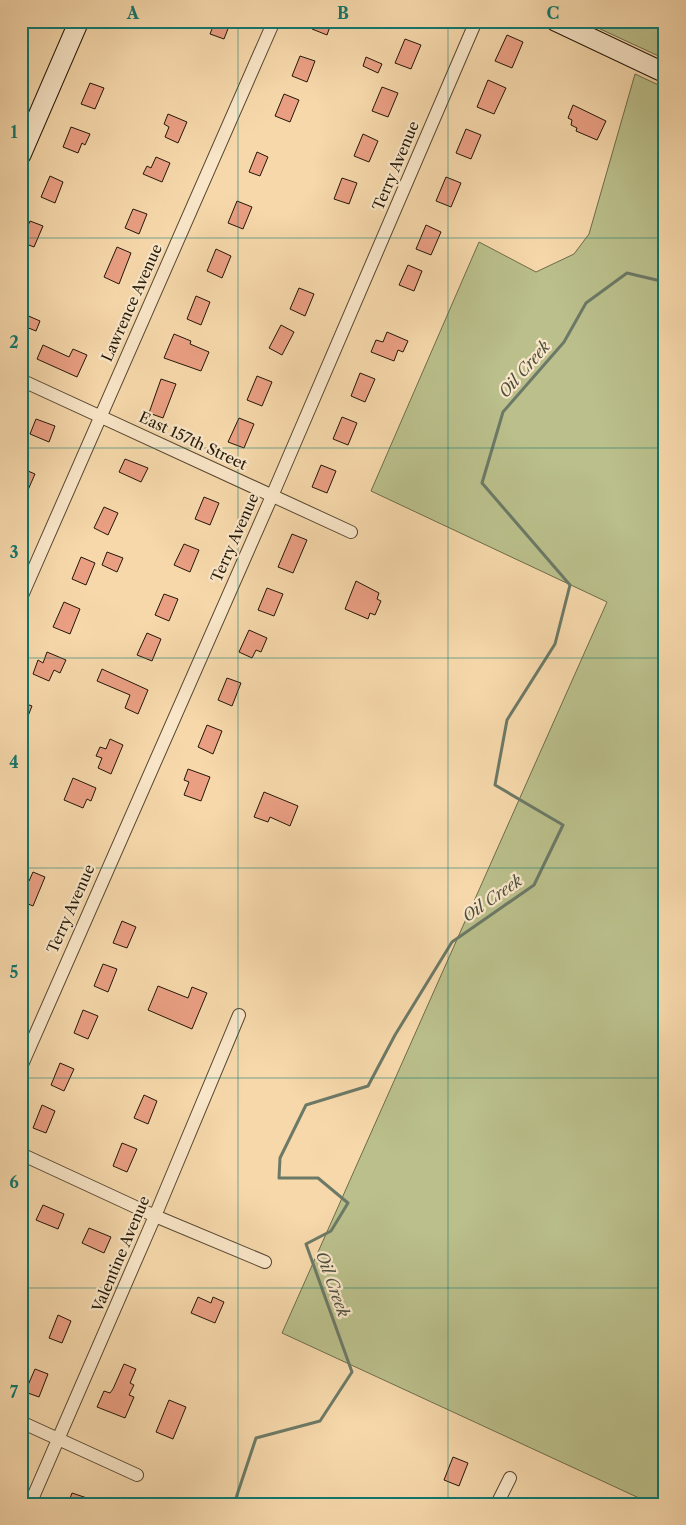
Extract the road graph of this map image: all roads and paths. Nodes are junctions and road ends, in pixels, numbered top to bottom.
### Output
1 (80, 21) edge
2 (274, 21) edge
3 (476, 21) edge
4 (555, 21) edge
5 (665, 73) edge
6 (21, 155) edge
7 (21, 380) edge
8 (101, 416) junction
9 (272, 496) junction
10 (351, 532) dead end
11 (21, 598) edge
12 (239, 1016) dead end
13 (21, 1067) edge
14 (21, 1154) edge
15 (155, 1216) junction
16 (266, 1262) dead end
17 (21, 1422) edge
18 (58, 1439) junction
19 (137, 1475) dead end
20 (510, 1478) dead end
21 (30, 1504) edge
22 (498, 1504) edge

1 - 6 street
2 - 8 street, Lawrence Avenue
3 - 9 street, Terry Avenue
4 - 5 street
7 - 8 street, East 157th Street
8 - 9 street, East 157th Street
8 - 11 street, Lawrence Avenue
9 - 10 street, East 157th Street
9 - 13 street, Terry Avenue
12 - 15 street, Valentine Avenue
14 - 15 street
15 - 16 street
15 - 18 street, Valentine Avenue
17 - 18 street
18 - 19 street
18 - 21 street, Valentine Avenue
20 - 22 street

